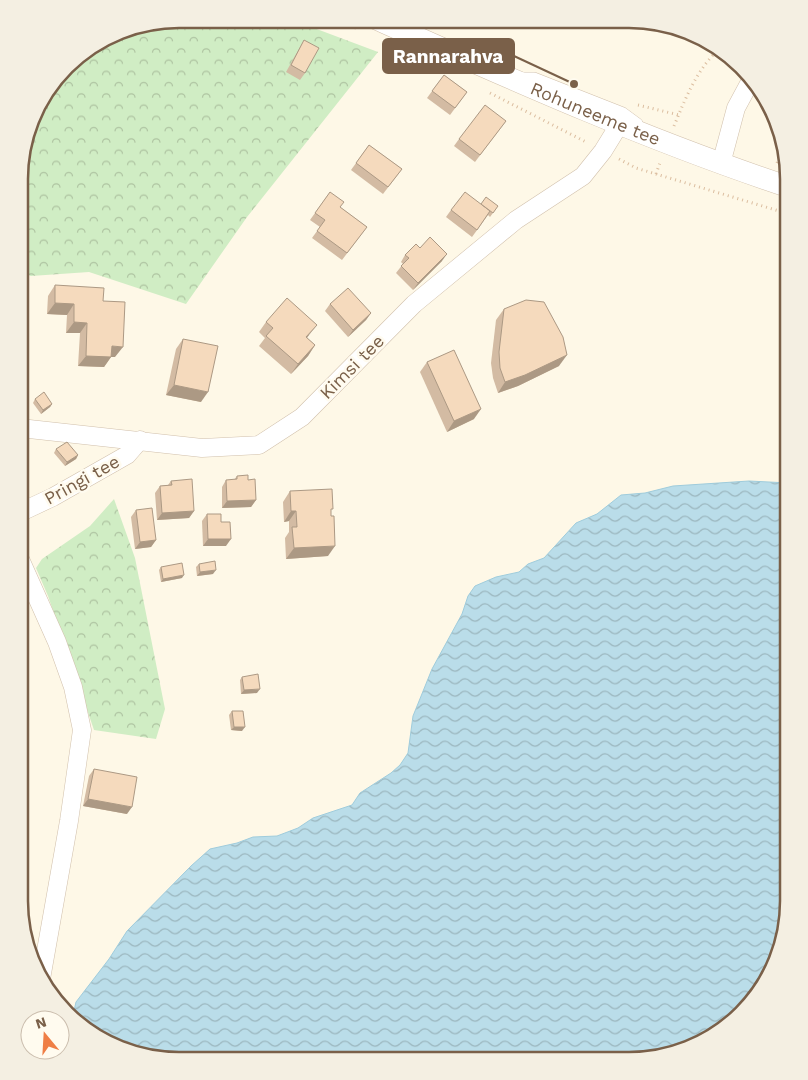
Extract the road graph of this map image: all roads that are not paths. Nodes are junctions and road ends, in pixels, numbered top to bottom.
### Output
1 (396, 28) edge
2 (504, 76) junction
3 (748, 85) edge
4 (619, 125) junction
5 (667, 143) junction
6 (721, 164) junction
7 (780, 184) edge
8 (28, 429) edge
9 (140, 440) junction
10 (28, 509) edge
11 (28, 578) edge
12 (42, 967) edge

1 - 2 street, Rohuneeme tee
2 - 4 street, Rohuneeme tee
2 - 5 lane
3 - 6 street
4 - 5 street, Rohuneeme tee
4 - 9 street, Kimsi tee
5 - 6 street, Rohuneeme tee
6 - 7 street, Rohuneeme tee
8 - 9 street, Kimsi tee
9 - 10 street, Pringi tee
11 - 12 street

